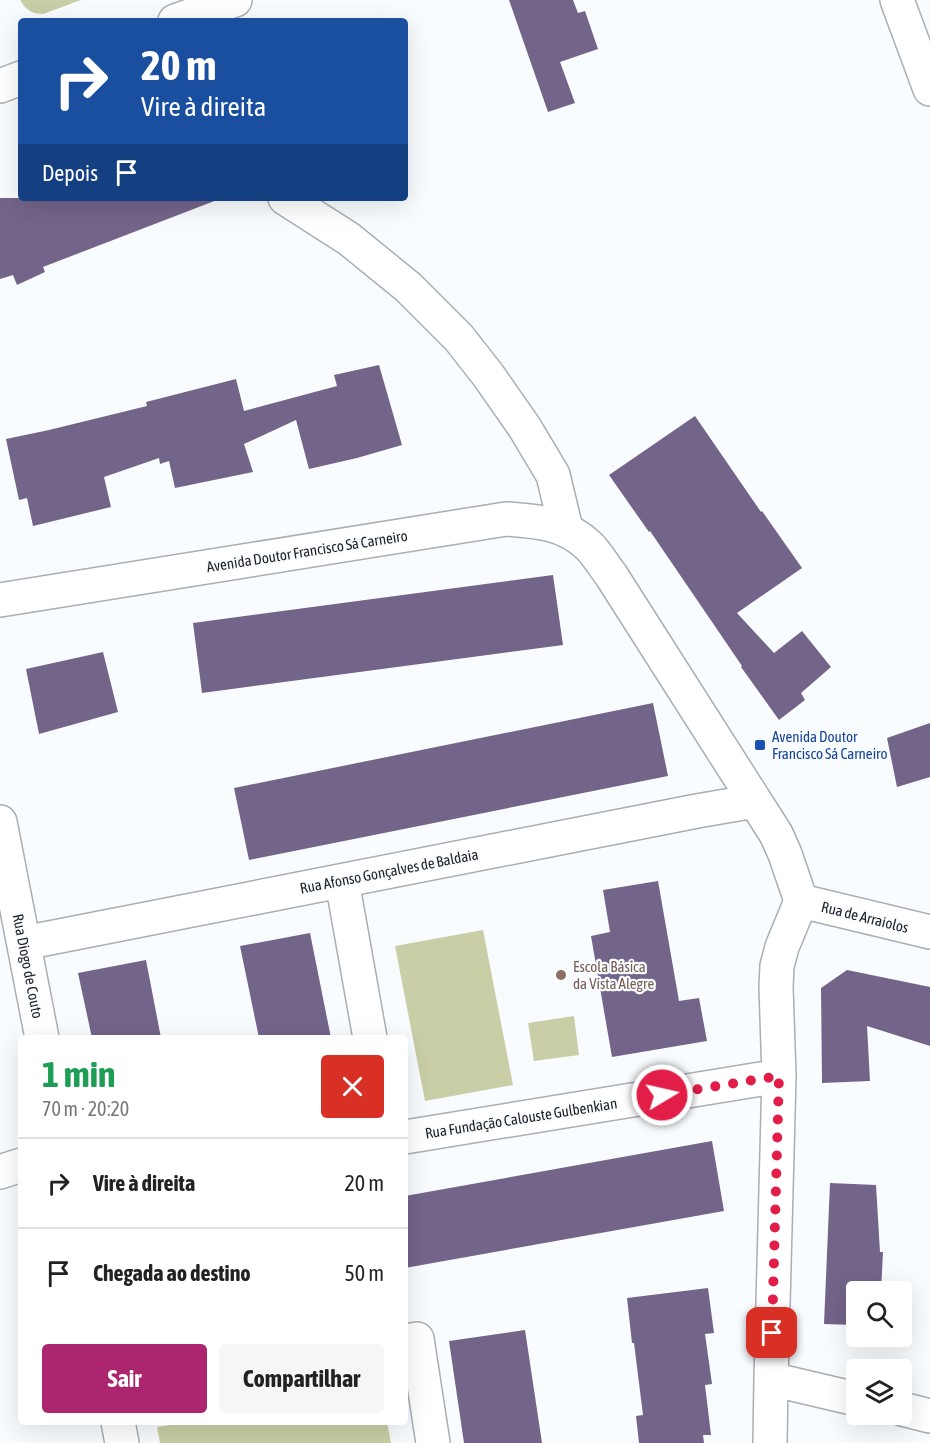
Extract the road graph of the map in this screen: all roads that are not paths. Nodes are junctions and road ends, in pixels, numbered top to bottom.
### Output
1 (235, 0) edge
2 (897, 0) edge
3 (184, 18) edge
4 (930, 90) edge
5 (290, 201) edge
6 (566, 529) junction
7 (0, 600) edge
8 (755, 801) junction
9 (0, 822) edge
10 (342, 881) junction
11 (801, 901) junction
12 (930, 932) edge
13 (24, 943) junction
14 (41, 1035) edge
15 (369, 1035) edge
16 (779, 1076) junction
17 (408, 1137) edge
18 (18, 1166) edge
19 (0, 1172) edge
20 (408, 1341) edge
21 (771, 1379) junction
22 (846, 1397) edge
23 (912, 1412) edge
24 (930, 1416) edge
25 (119, 1425) edge
26 (122, 1443) edge
27 (433, 1443) edge
28 (770, 1443) edge

1 - 3 street
2 - 4 street
5 - 6 street
6 - 7 street, Avenida Doutor Francisco Sá Carneiro
6 - 8 street, Avenida Doutor Francisco Sá Carneiro
8 - 10 street, Rua Afonso Gonçalves de Baldaia
8 - 11 street, Avenida Doutor Francisco Sá Carneiro
9 - 13 street, Rua Diogo de Couto
10 - 13 street, Rua Afonso Gonçalves de Baldaia
10 - 15 street
11 - 12 street, Rua de Arraiolos
11 - 16 street
13 - 14 street, Rua Diogo de Couto
16 - 17 street, Rua Fundação Calouste Gulbenkian
16 - 21 street
18 - 19 street
20 - 27 street
21 - 22 street
21 - 28 street
23 - 24 street
25 - 26 street

